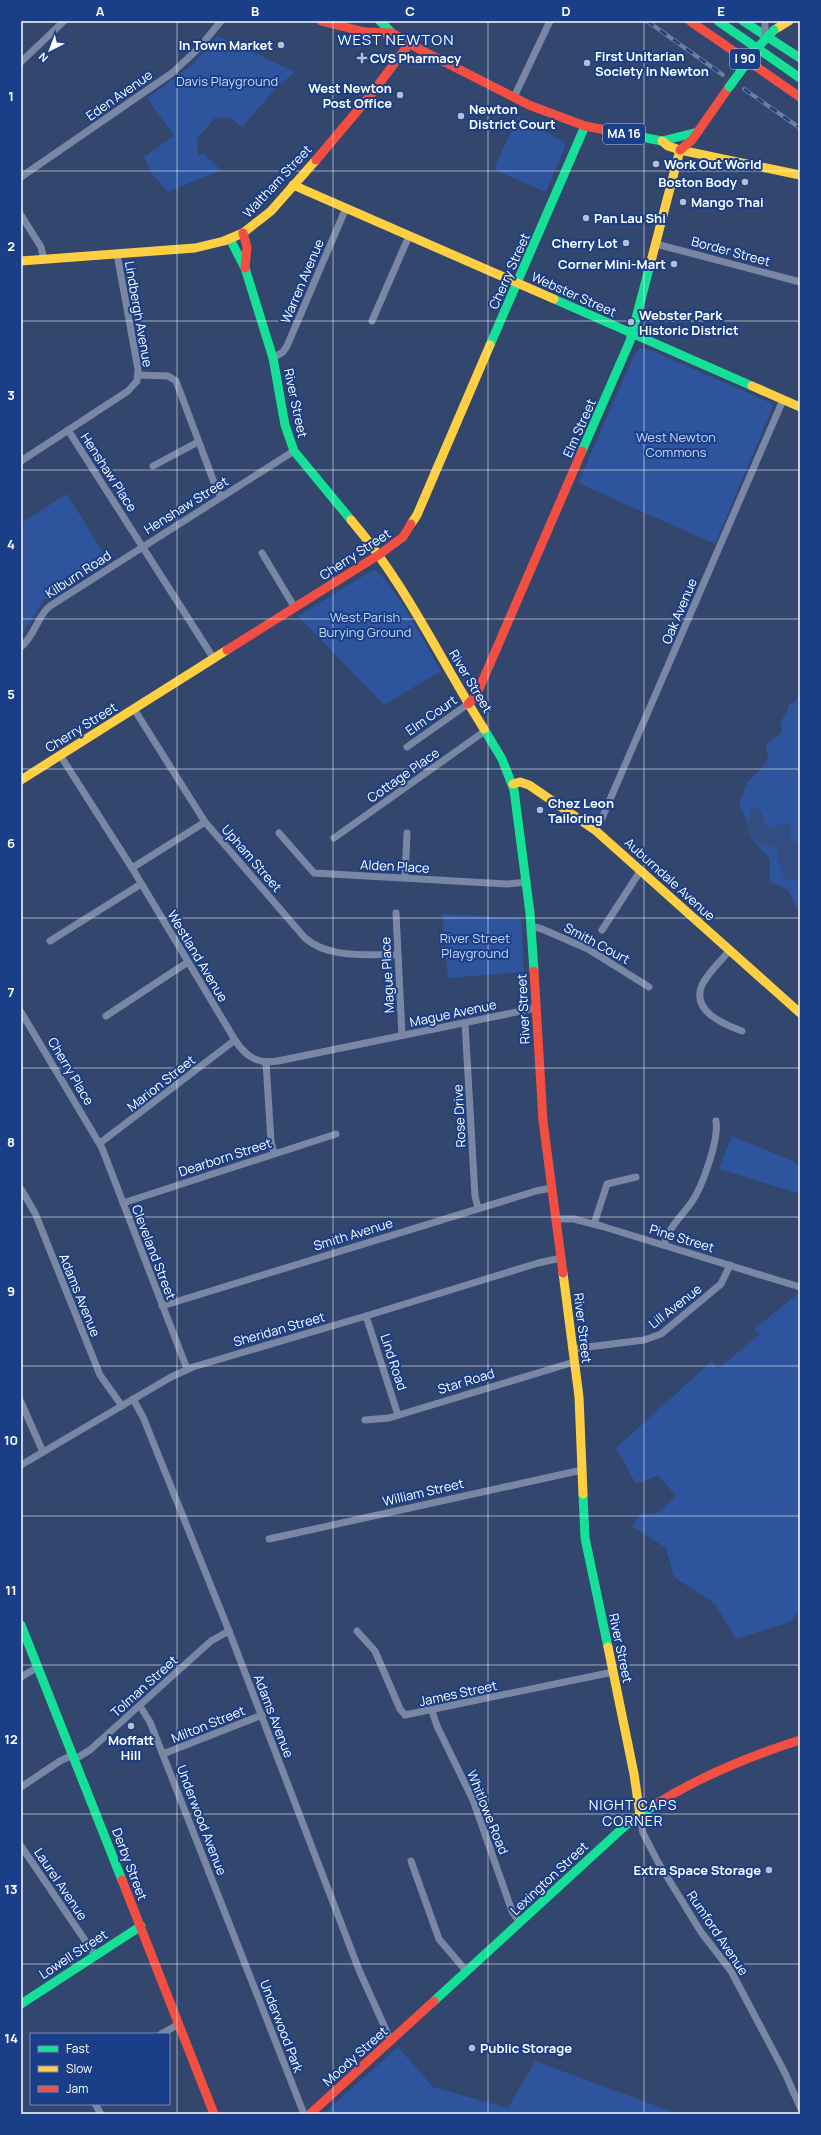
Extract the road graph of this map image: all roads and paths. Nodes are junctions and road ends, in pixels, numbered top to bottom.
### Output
1 (64, 21) edge
2 (221, 21) edge
3 (320, 21) edge
4 (380, 21) edge
5 (550, 21) edge
6 (690, 21) edge
7 (718, 21) edge
8 (743, 21) edge
9 (789, 21) edge
10 (765, 22) edge
11 (392, 33) junction
12 (765, 38) junction
13 (409, 44) junction
14 (800, 58) edge
15 (21, 62) edge
16 (800, 78) edge
17 (514, 97) junction
18 (800, 97) edge
19 (585, 126) junction
20 (698, 132) junction
21 (662, 141) junction
22 (680, 150) junction
23 (800, 175) edge
24 (21, 177) edge
25 (293, 185) junction
26 (346, 208) junction
27 (21, 215) edge
28 (243, 233) junction
29 (409, 236) junction
30 (230, 239) junction
31 (656, 244) junction
32 (117, 254) junction
33 (44, 260) junction
34 (21, 261) edge
35 (245, 268) junction
36 (800, 282) edge
37 (518, 284) junction
38 (372, 321) dead end
39 (633, 334) junction
40 (273, 358) junction
41 (138, 375) junction
42 (783, 400) junction
43 (800, 407) edge
44 (68, 430) junction
45 (198, 442) junction
46 (294, 451) junction
47 (21, 460) edge
48 (153, 466) dead end
49 (221, 497) junction
50 (142, 547) junction
51 (262, 553) dead end
52 (380, 554) junction
53 (295, 608) junction
54 (21, 647) edge
55 (214, 658) junction
56 (468, 704) junction
57 (134, 709) junction
58 (485, 731) junction
59 (407, 746) dead end
60 (60, 755) junction
61 (21, 780) edge
62 (512, 784) junction
63 (205, 822) junction
64 (595, 830) junction
65 (279, 833) dead end
66 (407, 833) dead end
67 (334, 838) dead end
68 (132, 868) junction
69 (641, 870) junction
70 (405, 878) junction
71 (526, 882) junction
72 (141, 884) junction
73 (396, 913) dead end
74 (531, 926) junction
75 (602, 930) dead end
76 (50, 941) dead end
77 (730, 950) junction
78 (397, 955) junction
79 (188, 962) junction
80 (649, 987) dead end
81 (536, 1008) junction
82 (21, 1012) edge
83 (800, 1013) edge
84 (106, 1016) dead end
85 (465, 1023) junction
86 (742, 1031) dead end
87 (402, 1035) junction
88 (235, 1040) junction
89 (266, 1062) junction
90 (716, 1121) dead end
91 (336, 1134) dead end
92 (100, 1143) junction
93 (274, 1153) junction
94 (636, 1177) dead end
95 (551, 1188) junction
96 (21, 1189) edge
97 (123, 1203) junction
98 (478, 1208) junction
99 (556, 1219) junction
100 (594, 1224) junction
101 (664, 1245) junction
102 (561, 1258) junction
103 (730, 1265) junction
104 (800, 1287) edge
105 (162, 1306) junction
106 (366, 1316) junction
107 (572, 1349) junction
108 (574, 1362) junction
109 (187, 1369) junction
110 (134, 1399) junction
111 (21, 1402) edge
112 (122, 1406) junction
113 (398, 1415) junction
114 (365, 1420) dead end
115 (43, 1452) junction
116 (21, 1466) edge
117 (582, 1470) junction
118 (269, 1539) dead end
119 (21, 1625) edge
120 (229, 1631) junction
121 (357, 1631) dead end
122 (38, 1667) junction
123 (613, 1672) junction
124 (21, 1677) edge
125 (140, 1706) junction
126 (432, 1711) junction
127 (262, 1716) junction
128 (800, 1740) edge
129 (163, 1754) junction
130 (74, 1757) junction
131 (21, 1787) edge
132 (640, 1815) junction
133 (21, 1846) edge
134 (411, 1861) dead end
135 (520, 1923) junction
136 (141, 1926) junction
137 (238, 1946) joint
138 (95, 1955) junction
139 (467, 1972) junction
140 (21, 2004) edge
141 (417, 2017) joint
142 (179, 2024) junction
143 (163, 2033) edge
144 (391, 2041) junction
145 (96, 2105) edge
146 (800, 2107) edge
147 (101, 2114) edge
148 (214, 2114) edge
149 (304, 2114) edge
150 (310, 2114) edge

1 - 15 street
2 - 24 street, Eden Avenue
3 - 11 main road
4 - 11 main road
5 - 17 street
6 - 18 main road, I 90
7 - 16 main road, I 90
8 - 14 main road
9 - 12 main road, bridge
10 - 12 street, bridge
11 - 13 main road, MA 16
12 - 20 main road, bridge
13 - 17 main road, MA 16
13 - 25 main road, Waltham Street
17 - 19 main road, MA 16
19 - 21 main road, MA 16
19 - 37 main road, Cherry Street
20 - 21 main road, MA 16
20 - 22 main road
21 - 22 main road, MA 16
22 - 23 main road, MA 16
22 - 31 main road, Elm Street
25 - 26 main road, Webster Street
25 - 28 main road, Waltham Street
26 - 29 main road, Webster Street
26 - 40 street, Warren Avenue
27 - 33 street
28 - 30 main road, Waltham Street
28 - 35 main road, River Street
29 - 37 main road, Webster Street
29 - 38 street
30 - 32 main road, Waltham Street
30 - 35 main road, River Street
31 - 36 street, Border Street
31 - 39 main road, Elm Street
32 - 33 main road, Waltham Street
32 - 41 street, Lindbergh Avenue
33 - 34 main road, Waltham Street
35 - 40 main road, River Street
37 - 39 main road, Webster Street
37 - 52 main road, Cherry Street
39 - 42 main road, Webster Street
39 - 56 main road, Elm Street
40 - 46 main road, River Street
41 - 44 street, Lindbergh Avenue
41 - 45 street
42 - 43 main road, Webster Street
42 - 64 street, Oak Avenue
44 - 47 street, Lindbergh Avenue
44 - 50 street, Henshaw Place
45 - 48 street
45 - 49 street
46 - 49 street, Henshaw Street
46 - 52 main road, River Street
49 - 50 street, Henshaw Street
50 - 54 street, Kilburn Road
50 - 55 street, Henshaw Street
51 - 53 street
52 - 53 main road, Cherry Street
52 - 56 main road, River Street
53 - 55 main road, Cherry Street
55 - 57 main road, Cherry Street
56 - 58 main road, River Street
56 - 59 street, Elm Court
57 - 60 main road, Cherry Street
57 - 63 street, Upham Street
58 - 62 main road, River Street
58 - 67 street, Cottage Place
60 - 61 main road, Cherry Street
60 - 68 street, Westland Avenue
62 - 64 main road, Auburndale Avenue
62 - 71 main road, River Street
63 - 68 street
63 - 78 street, Upham Street
64 - 69 main road, Auburndale Avenue
65 - 70 street, Alden Place
66 - 70 street
68 - 72 street, Westland Avenue
69 - 75 street
69 - 77 main road, Auburndale Avenue
70 - 71 street, Alden Place
71 - 74 main road, River Street
72 - 76 street
72 - 79 street, Westland Avenue
73 - 78 street, Mague Place
74 - 80 street, Smith Court
74 - 81 main road, River Street
77 - 83 main road, Auburndale Avenue
77 - 86 street
78 - 87 street, Mague Place
79 - 84 street
79 - 88 street, Westland Avenue
81 - 85 street, Mague Avenue
81 - 95 main road, River Street
82 - 92 street, Cherry Place
85 - 87 street, Mague Avenue
85 - 98 street, Rose Drive
87 - 89 street, Mague Avenue
88 - 89 street, Westland Avenue
88 - 92 street, Marion Street
89 - 93 street
90 - 101 street
91 - 93 street, Dearborn Street
92 - 97 street, Cleveland Street
93 - 97 street, Dearborn Street
94 - 100 street
95 - 98 street, Smith Avenue
95 - 99 main road, River Street
96 - 112 street, Adams Avenue
97 - 105 street, Cleveland Street
98 - 105 street, Smith Avenue
99 - 100 street, Pine Street
99 - 102 main road, River Street
100 - 101 street, Pine Street
101 - 103 street, Pine Street
102 - 106 street, Sheridan Street
102 - 107 main road, River Street
103 - 104 street, Pine Street
103 - 107 street, Lill Avenue
105 - 109 street, Cleveland Street
106 - 109 street, Sheridan Street
106 - 113 street, Lind Road
107 - 108 main road, River Street
108 - 113 street, Star Road
108 - 117 main road, River Street
109 - 110 street, Sheridan Street
110 - 112 street, Sheridan Street
110 - 120 street, Adams Avenue
111 - 115 street
112 - 115 street, Sheridan Street
113 - 114 street, Star Road
115 - 116 street, Sheridan Street
117 - 118 street, William Street
117 - 123 main road, River Street
119 - 122 main road, Derby Street
120 - 125 street, Tolman Street
120 - 127 street, Adams Avenue
121 - 126 street, James Street
122 - 124 street
122 - 130 main road, Derby Street
123 - 126 street, James Street
123 - 132 main road, River Street
125 - 129 street, Underwood Avenue
125 - 130 street, Tolman Street
126 - 135 street, Whitlowe Road
127 - 129 street, Milton Street
127 - 144 street, Adams Avenue
128 - 132 main road, Lexington Street
129 - 137 street, Underwood Avenue
130 - 131 street, Tolman Street
130 - 136 main road, Derby Street
132 - 135 main road, Lexington Street
132 - 146 street, Rumford Avenue
133 - 138 street, Laurel Avenue
134 - 139 street
135 - 139 main road, Lexington Street
136 - 138 main road, Lowell Street
136 - 142 main road, Derby Street
137 - 149 street, Underwood Park
138 - 140 main road, Lowell Street
139 - 141 main road, Lexington Street
141 - 144 main road, Moody Street
142 - 143 street
142 - 148 main road, Derby Street
144 - 150 main road, Moody Street
145 - 147 street

